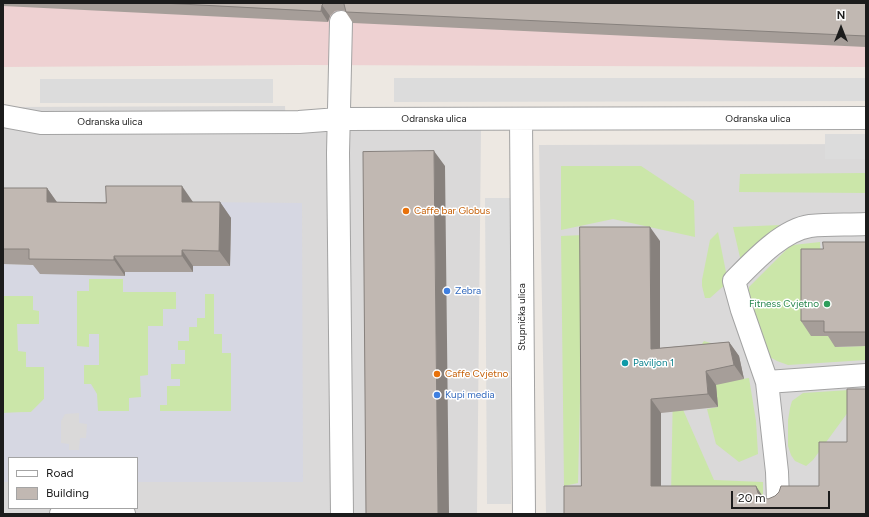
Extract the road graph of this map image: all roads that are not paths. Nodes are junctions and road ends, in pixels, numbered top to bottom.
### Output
1 (341, 22) edge
2 (3, 116) edge
3 (866, 118) edge
4 (338, 120) junction
5 (521, 120) junction
6 (866, 224) edge
7 (866, 375) edge
8 (767, 382) junction
9 (778, 500) edge
10 (61, 514) edge
11 (124, 514) edge
12 (342, 514) edge
13 (524, 514) edge

1 - 4 street
2 - 4 street, Odranska ulica
3 - 5 street, Odranska ulica
4 - 5 street, Odranska ulica
4 - 12 street
5 - 13 street, Stupnička ulica
6 - 8 street
7 - 8 street
8 - 9 street
10 - 11 street

